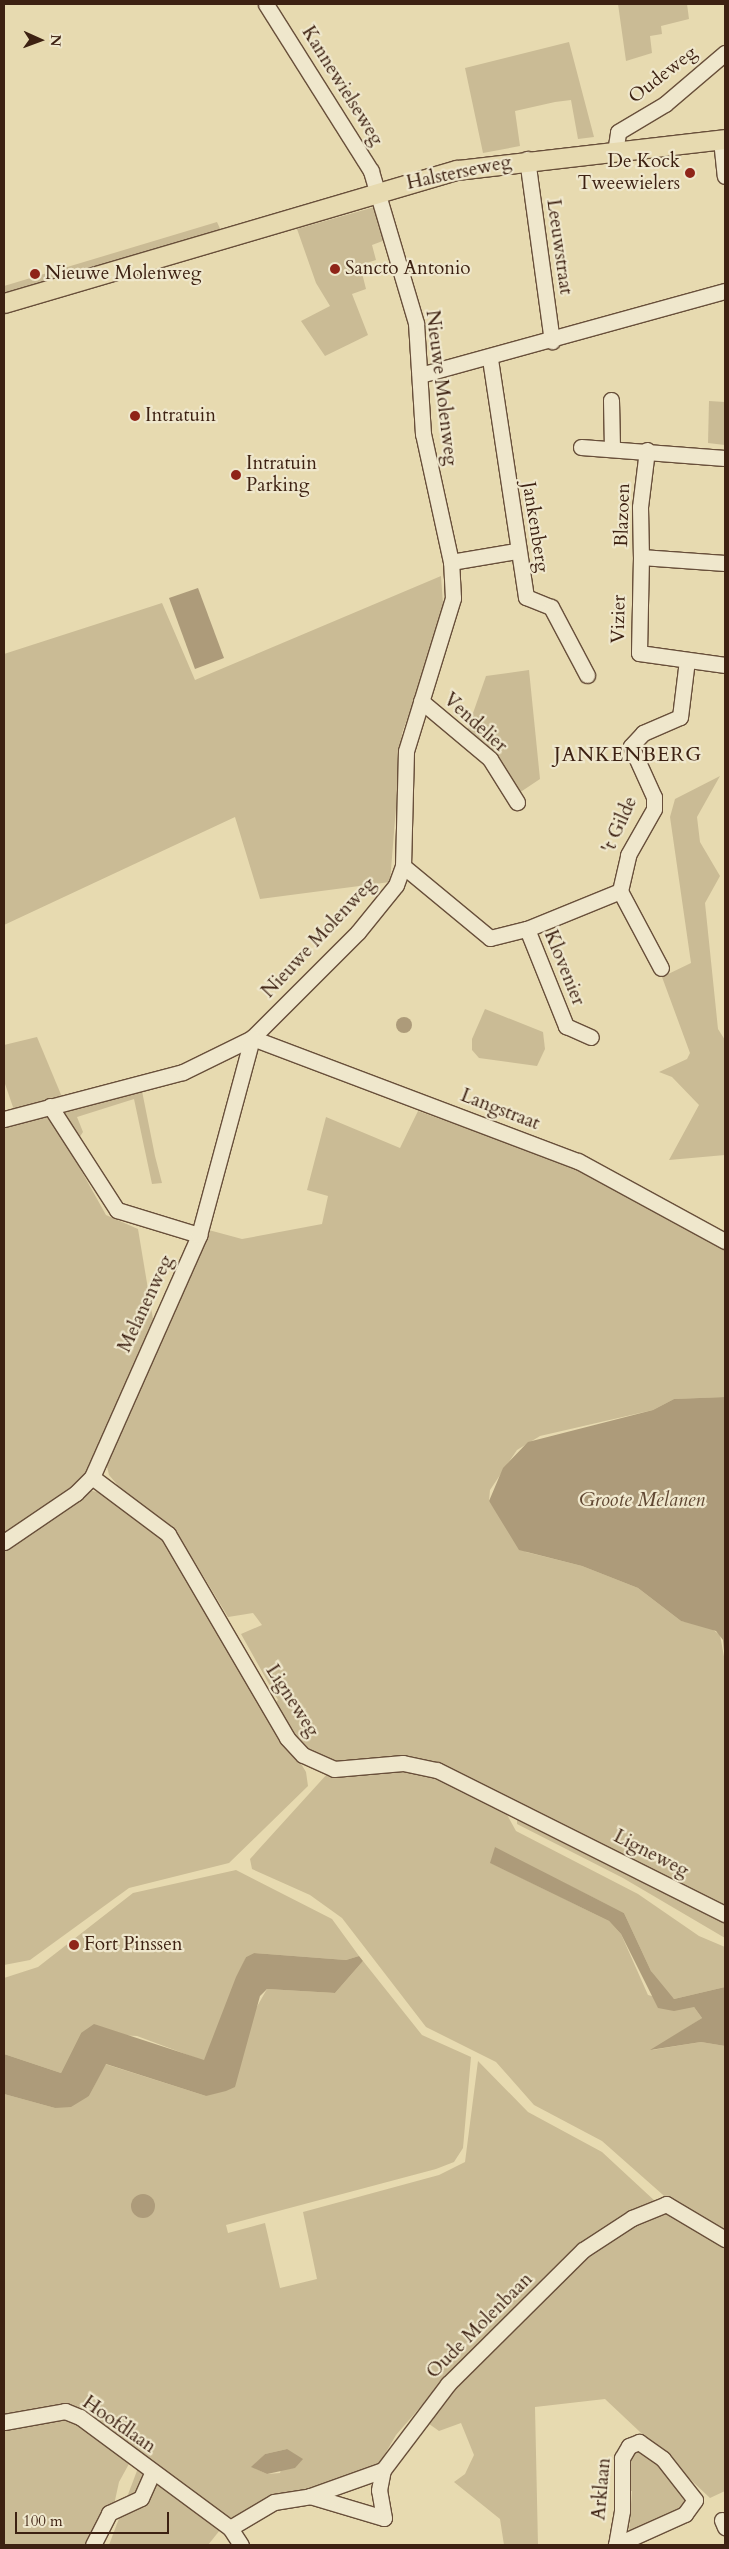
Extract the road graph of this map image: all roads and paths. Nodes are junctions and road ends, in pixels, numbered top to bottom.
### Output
1 (266, 4) edge
2 (725, 53) edge
3 (723, 139) edge
4 (615, 152) junction
5 (527, 159) junction
6 (725, 176) edge
7 (376, 193) junction
8 (199, 245) junction
9 (725, 291) edge
10 (4, 294) edge
11 (4, 303) edge
12 (552, 341) junction
13 (490, 359) junction
14 (420, 375) junction
15 (612, 400) dead end
16 (612, 446) junction
17 (581, 447) dead end
18 (647, 450) junction
19 (725, 458) edge
20 (516, 551) junction
21 (641, 557) junction
22 (451, 562) junction
23 (725, 563) edge
24 (686, 660) junction
25 (725, 665) edge
26 (587, 675) dead end
27 (421, 702) junction
28 (517, 802) dead end
29 (403, 866) junction
30 (620, 891) junction
31 (527, 930) junction
32 (661, 968) dead end
33 (591, 1037) dead end
34 (252, 1038) junction
35 (50, 1106) junction
36 (4, 1119) edge
37 (199, 1236) junction
38 (725, 1241) edge
39 (92, 1477) junction
40 (4, 1542) edge
41 (725, 1914) edge
42 (725, 2239) edge
43 (4, 2422) edge
44 (383, 2470) junction
45 (152, 2473) junction
46 (310, 2496) junction
47 (230, 2528) junction
48 (93, 2545) edge
49 (241, 2545) edge
50 (615, 2545) edge

1 - 7 street, Kannewielseweg
2 - 4 street, Oudeweg
3 - 4 main road, Halsterseweg
3 - 6 street
4 - 5 main road, Halsterseweg
5 - 7 main road, Halsterseweg
5 - 12 street, Leeuwstraat
7 - 8 main road, Halsterseweg
7 - 14 street, Nieuwe Molenweg
8 - 10 main road, Halsterseweg
8 - 11 main road, Halsterseweg
9 - 12 street
12 - 13 street
13 - 14 street
13 - 20 street, Jankenberg
14 - 22 street, Nieuwe Molenweg
15 - 16 street
16 - 17 street
16 - 18 street
18 - 19 street
18 - 21 street, Blazoen
20 - 22 street
20 - 26 street, Jankenberg
21 - 23 street, Blazoen
21 - 24 street, Vizier
22 - 27 street, Nieuwe Molenweg
24 - 25 street, Vizier
24 - 30 street, 't Gilde
27 - 28 street, Vendelier
27 - 29 street, Nieuwe Molenweg
29 - 31 street, Klovenier
29 - 34 street, Nieuwe Molenweg
30 - 31 street
30 - 32 street
31 - 33 street, Klovenier
34 - 35 street, Nieuwe Molenweg
34 - 37 street, Melanenweg
34 - 38 street, Langstraat
35 - 36 street, Nieuwe Molenweg
35 - 37 street
37 - 39 street, Melanenweg
39 - 40 street, Melanenweg
39 - 41 street, Ligneweg
42 - 44 street, Oude Molenbaan
43 - 45 street, Hoofdlaan
44 - 46 street
44 - 46 street, Oude Molenbaan
45 - 47 street, Hoofdlaan
45 - 48 street
46 - 47 street
47 - 49 street
50 - 50 street, Arklaan

